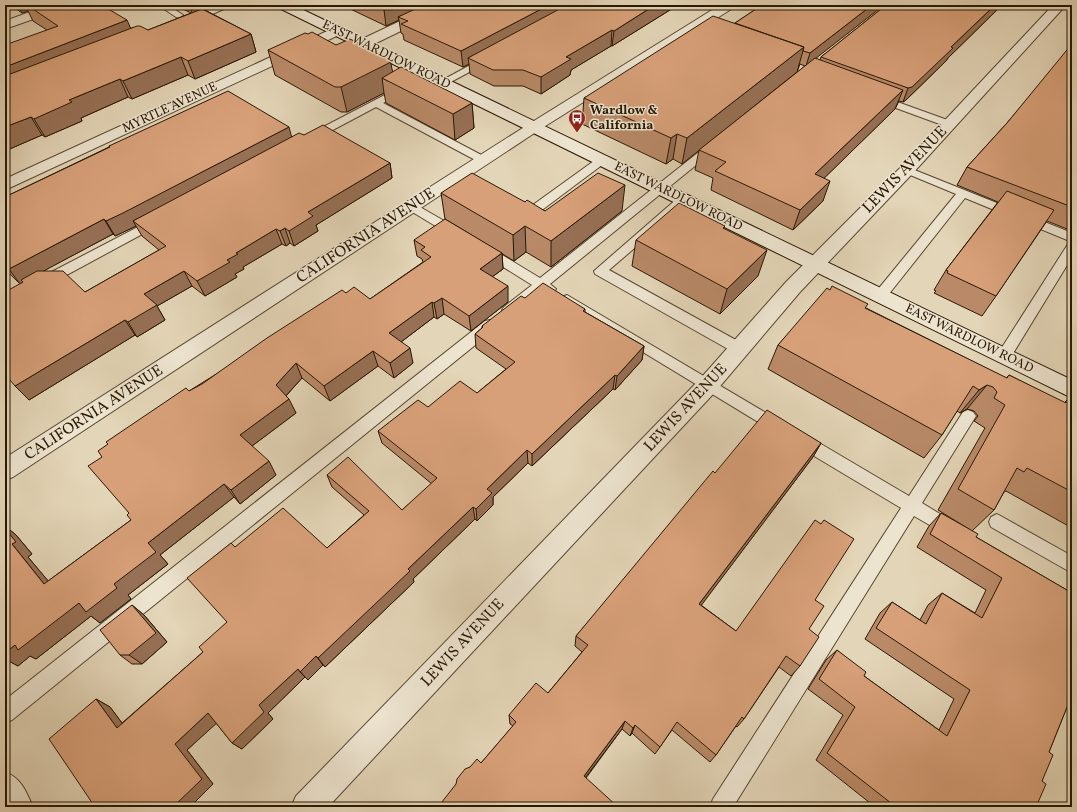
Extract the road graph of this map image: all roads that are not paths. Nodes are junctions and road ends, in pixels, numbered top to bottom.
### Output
1 (61, 5) edge
2 (162, 5) edge
3 (229, 5) edge
4 (283, 5) edge
5 (444, 5) edge
6 (729, 5) edge
7 (1060, 5) edge
8 (179, 15) dead end
9 (5, 25) edge
10 (178, 25) edge
11 (691, 29) junction
12 (336, 31) junction
13 (706, 34) edge
14 (363, 44) junction
15 (498, 53) edge
16 (427, 75) junction
17 (444, 82) junction
18 (867, 94) edge
19 (376, 103) junction
20 (950, 124) junction
21 (534, 127) junction
22 (721, 140) edge
23 (299, 144) edge
24 (483, 160) junction
25 (602, 160) junction
26 (907, 170) junction
27 (5, 184) edge
28 (660, 189) junction
29 (963, 193) junction
30 (683, 200) junction
31 (510, 202) edge
32 (413, 206) junction
33 (166, 216) edge
34 (1072, 238) edge
35 (1072, 247) edge
36 (814, 265) junction
37 (541, 284) junction
38 (33, 288) edge
39 (880, 296) junction
40 (740, 349) junction
41 (1004, 356) junction
42 (708, 385) junction
43 (1072, 390) edge
44 (968, 416) edge
45 (5, 470) edge
46 (911, 506) junction
47 (997, 522) edge
48 (966, 538) edge
49 (1072, 565) edge
50 (5, 713) edge
51 (5, 787) edge
52 (17, 807) edge
53 (307, 807) edge
54 (720, 807) edge

1 - 9 street
2 - 8 lane
3 - 10 lane
4 - 12 street, EAST WARDLOW ROAD
5 - 14 street
6 - 11 street, CALIFORNIA AVENUE
7 - 20 street, LEWIS AVENUE
11 - 13 lane
11 - 21 street, CALIFORNIA AVENUE
12 - 14 street, EAST WARDLOW ROAD
12 - 27 street, MYRTLE AVENUE
14 - 16 street, EAST WARDLOW ROAD
15 - 17 lane
16 - 17 street, EAST WARDLOW ROAD
16 - 19 lane
17 - 21 street, EAST WARDLOW ROAD
18 - 20 lane
19 - 23 lane
19 - 24 lane
20 - 26 street, LEWIS AVENUE
21 - 24 street, CALIFORNIA AVENUE
21 - 25 street, EAST WARDLOW ROAD
22 - 28 lane
24 - 32 street, CALIFORNIA AVENUE
25 - 28 street, EAST WARDLOW ROAD
25 - 31 lane
26 - 29 lane
26 - 36 street, LEWIS AVENUE
28 - 30 street, EAST WARDLOW ROAD
28 - 37 lane
29 - 34 lane
29 - 39 lane
30 - 36 street, EAST WARDLOW ROAD
30 - 40 lane
32 - 37 lane
32 - 45 street, CALIFORNIA AVENUE
33 - 38 lane
35 - 41 lane
36 - 39 street, EAST WARDLOW ROAD
36 - 40 street, LEWIS AVENUE
37 - 42 lane
37 - 50 lane
39 - 41 street, EAST WARDLOW ROAD
40 - 42 street, LEWIS AVENUE
41 - 43 street, EAST WARDLOW ROAD
42 - 46 lane
42 - 53 street, LEWIS AVENUE
44 - 46 lane
46 - 48 lane
46 - 54 lane
47 - 49 lane
51 - 52 street

